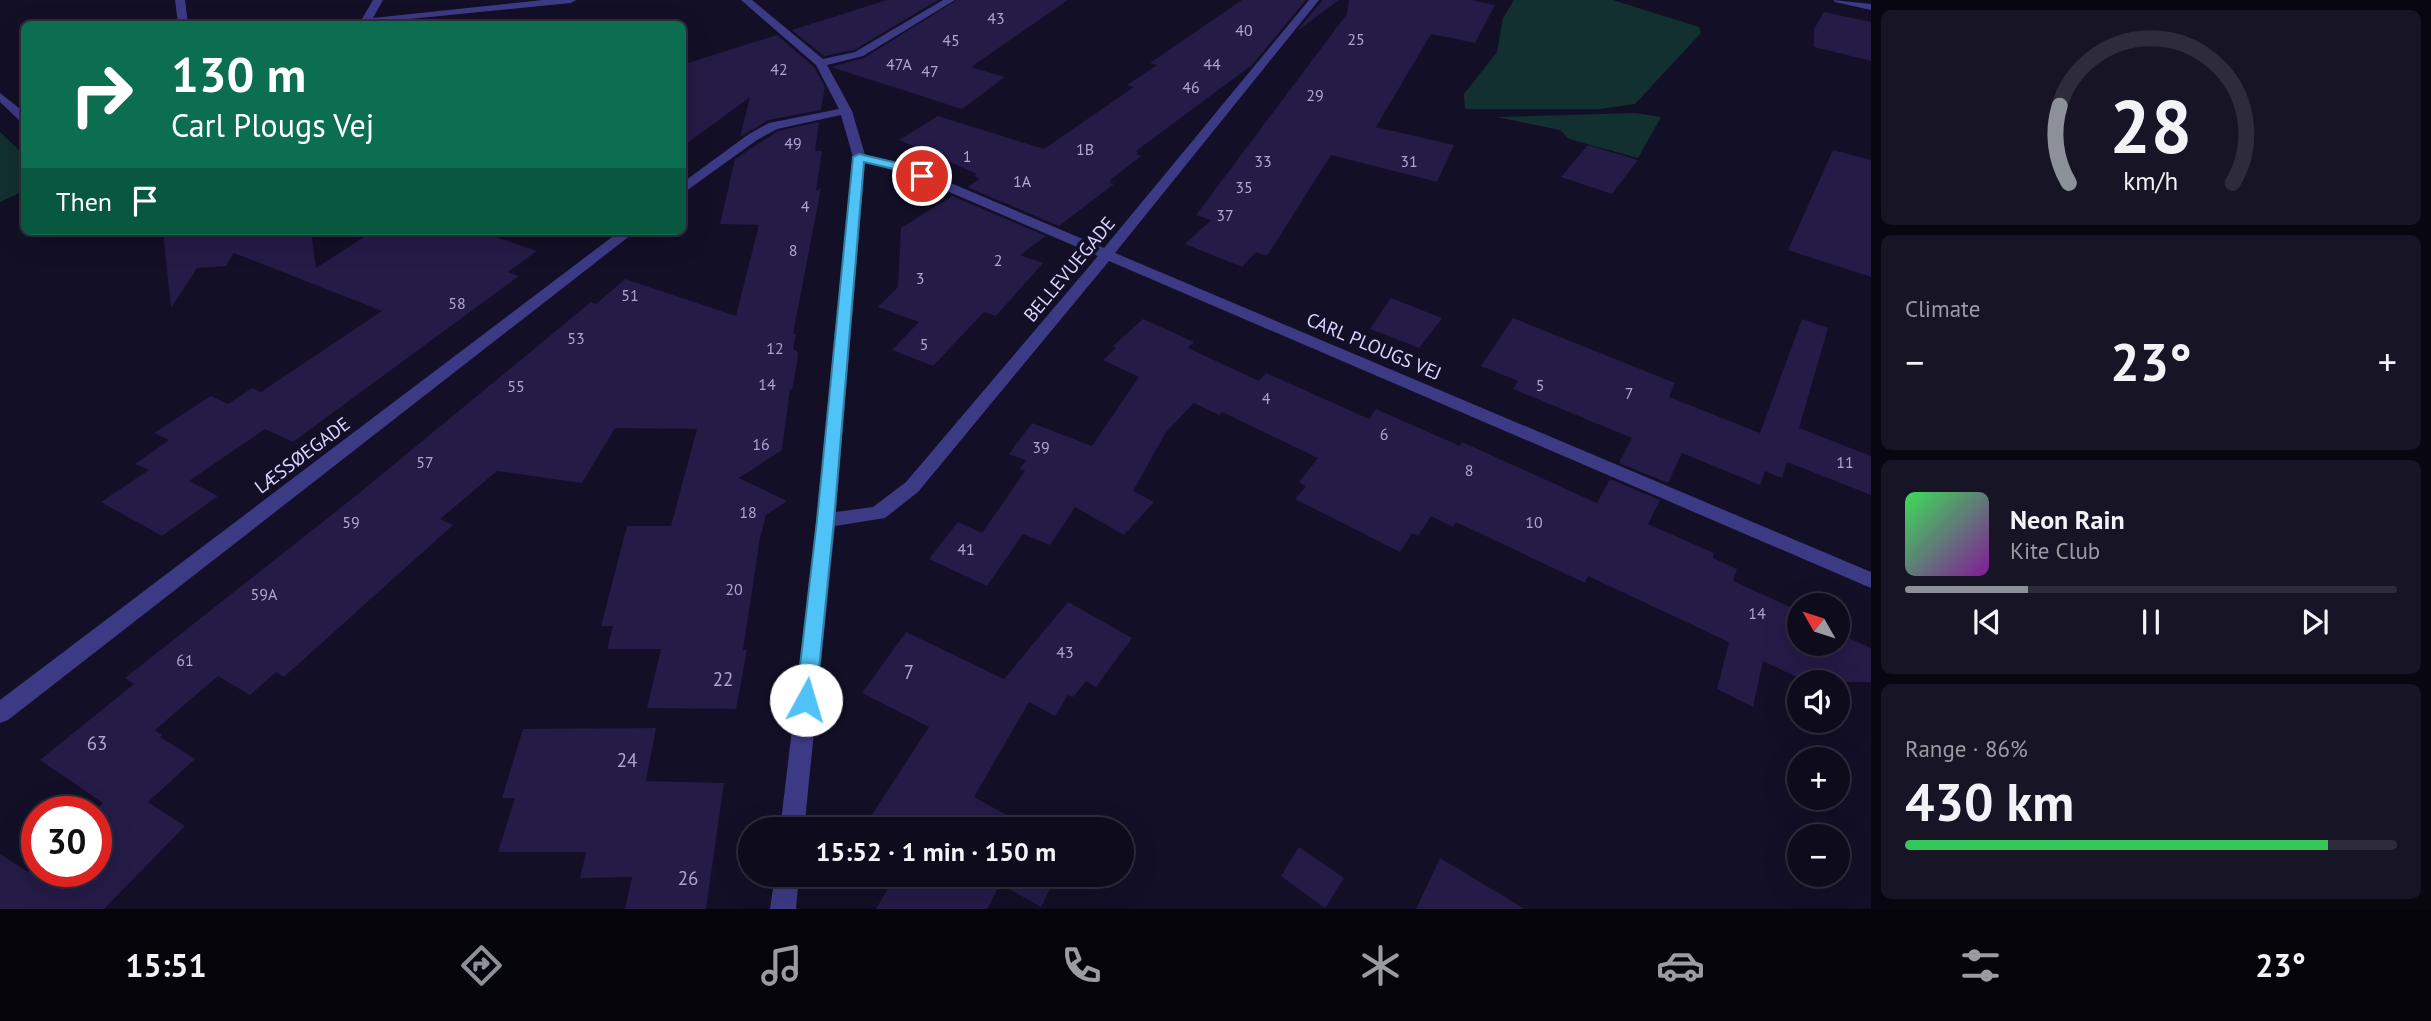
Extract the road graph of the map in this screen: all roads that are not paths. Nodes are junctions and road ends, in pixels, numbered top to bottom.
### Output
1 (180, 0) edge
2 (378, 0) edge
3 (570, 0) edge
4 (746, 0) edge
5 (950, 0) edge
6 (1314, 0) edge
7 (1838, 0) edge
8 (1871, 7) edge
9 (183, 21) edge
10 (365, 21) edge
11 (382, 21) edge
12 (821, 63) junction
13 (0, 96) edge
14 (846, 111) junction
15 (21, 115) edge
16 (859, 157) junction
17 (686, 187) edge
18 (624, 235) edge
19 (1106, 255) junction
20 (825, 520) junction
21 (1871, 580) edge
22 (0, 713) edge
23 (793, 817) edge
24 (785, 887) edge
25 (783, 909) edge

1 - 9 street
2 - 10 street
3 - 11 street
4 - 12 street
5 - 12 street
6 - 19 street, BELLEVUEGADE
7 - 8 street
12 - 14 street
13 - 15 street
14 - 16 street
14 - 17 street
16 - 19 street, CARL PLOUGS VEJ
16 - 20 street
18 - 22 street, LÆSSØEGADE
19 - 20 street, BELLEVUEGADE
19 - 21 street, CARL PLOUGS VEJ
20 - 23 street
24 - 25 street

